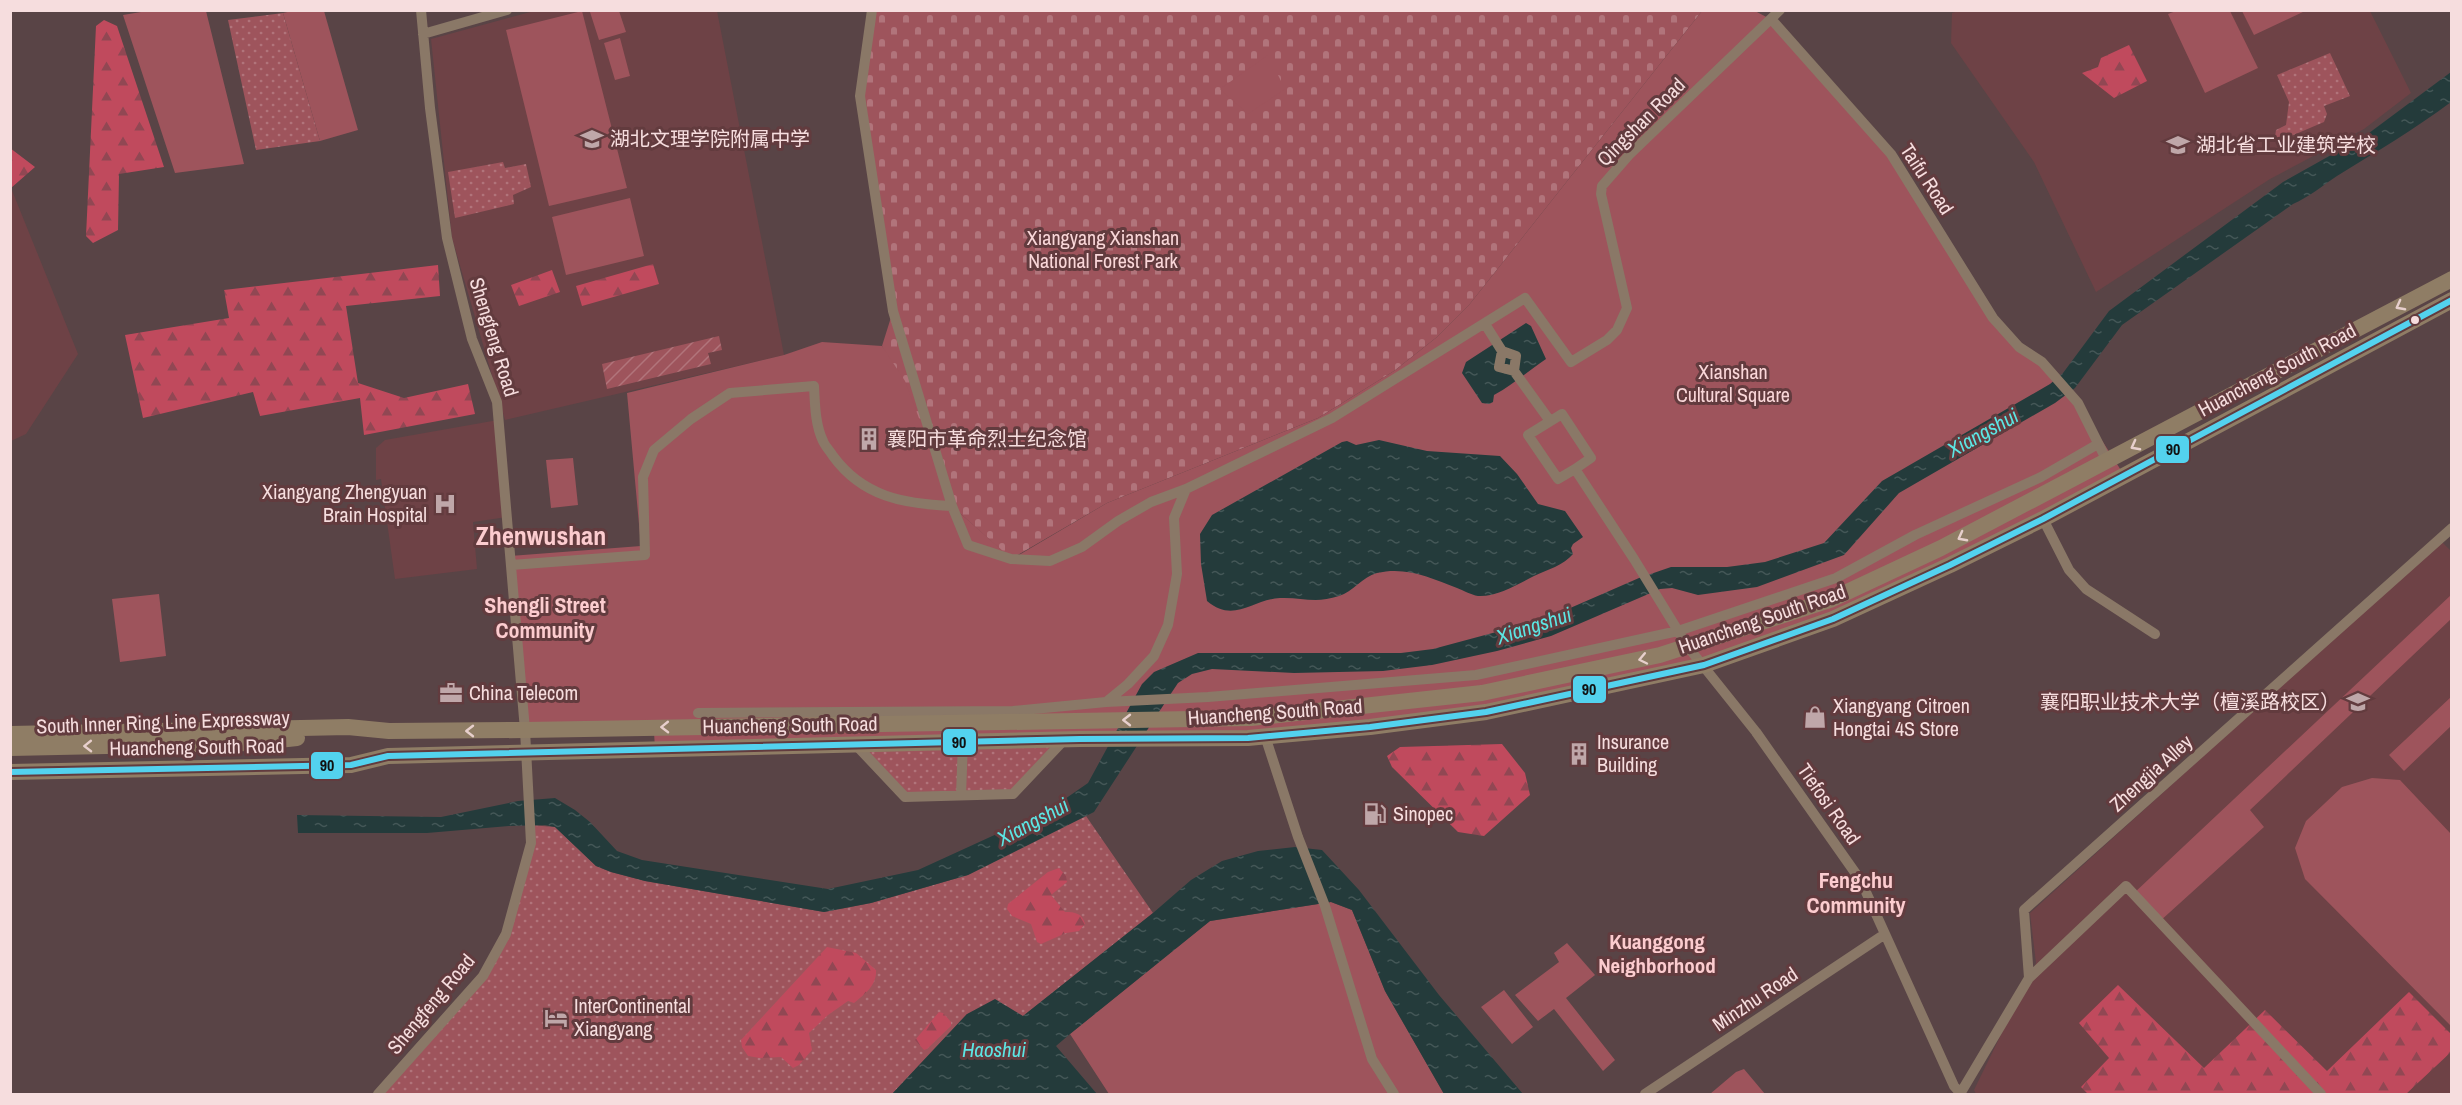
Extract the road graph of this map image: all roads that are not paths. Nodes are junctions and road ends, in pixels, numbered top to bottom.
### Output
1 (421, 10) edge
2 (507, 10) edge
3 (872, 10) edge
4 (1780, 10) edge
5 (1772, 20) junction
6 (423, 34) junction
7 (2451, 279) edge
8 (2451, 300) edge
9 (1485, 324) junction
10 (1550, 421) junction
11 (2098, 444) junction
12 (2107, 461) junction
13 (1575, 469) junction
14 (1186, 489) junction
15 (952, 506) junction
16 (2043, 519) junction
17 (2451, 528) edge
18 (511, 565) junction
19 (1678, 631) junction
20 (2155, 634) dead end
21 (1688, 647) junction
22 (1704, 665) junction
23 (1106, 702) junction
24 (698, 713) dead end
25 (525, 730) junction
26 (388, 731) junction
27 (10, 734) edge
28 (1265, 736) junction
29 (1073, 739) junction
30 (963, 742) junction
31 (855, 744) junction
32 (10, 748) edge
33 (250, 750) junction
34 (527, 752) junction
35 (388, 756) junction
36 (10, 762) edge
37 (10, 772) edge
38 (961, 795) junction
39 (1885, 934) junction
40 (2029, 978) junction
41 (1961, 1094) edge
42 (378, 1095) edge
43 (1394, 1095) edge
44 (1646, 1095) edge
45 (2322, 1095) edge

1 - 6 street, Shengfeng Road
2 - 6 street
3 - 15 street
4 - 5 street, Qingshan Road
5 - 9 street, Qingshan Road
5 - 11 street, Taifu Road
6 - 18 street, Shengfeng Road
7 -> 12 highway, Huancheng South Road
8 - 16 highway, Huancheng South Road
9 - 10 street
9 - 14 street
10 - 13 street
10 - 13 street
11 - 12 street, Taifu Road
11 - 19 street
12 -> 21 highway, Huancheng South Road
13 - 19 street, Tiefosi Road
14 - 15 street
14 - 23 street
15 - 18 street
16 - 20 street
16 - 22 highway, Huancheng South Road
17 - 40 street, Zhengjia Alley
18 - 25 street, Shengfeng Road
19 - 21 street, Tiefosi Road
19 - 23 street
21 - 22 street, Tiefosi Road
21 -> 25 highway, Huancheng South Road
22 - 28 highway, Huancheng South Road
22 - 39 street, Tiefosi Road
23 - 24 street
25 -> 26 highway, Huancheng South Road
25 - 34 street, Shengfeng Road
26 - 27 highway, Huancheng South Road
26 - 33 highway, South Inner Ring Line Expressway
28 - 29 highway, Huancheng South Road
28 - 43 street
29 - 30 highway, Huancheng South Road
29 - 38 street
30 - 31 highway, Huancheng South Road
30 - 38 street
31 - 34 highway, Huancheng South Road
31 - 38 street
33 -> 32 highway, South Inner Ring Line Expressway
33 - 35 highway, South Inner Ring Line Expressway
33 - 36 highway, South Inner Ring Line Expressway
34 - 35 highway, Huancheng South Road
34 - 42 street, Shengfeng Road
35 - 37 highway, Huancheng South Road
39 - 41 street, Tiefosi Road
39 - 44 street, Minzhu Road
40 - 41 street
40 - 45 street

